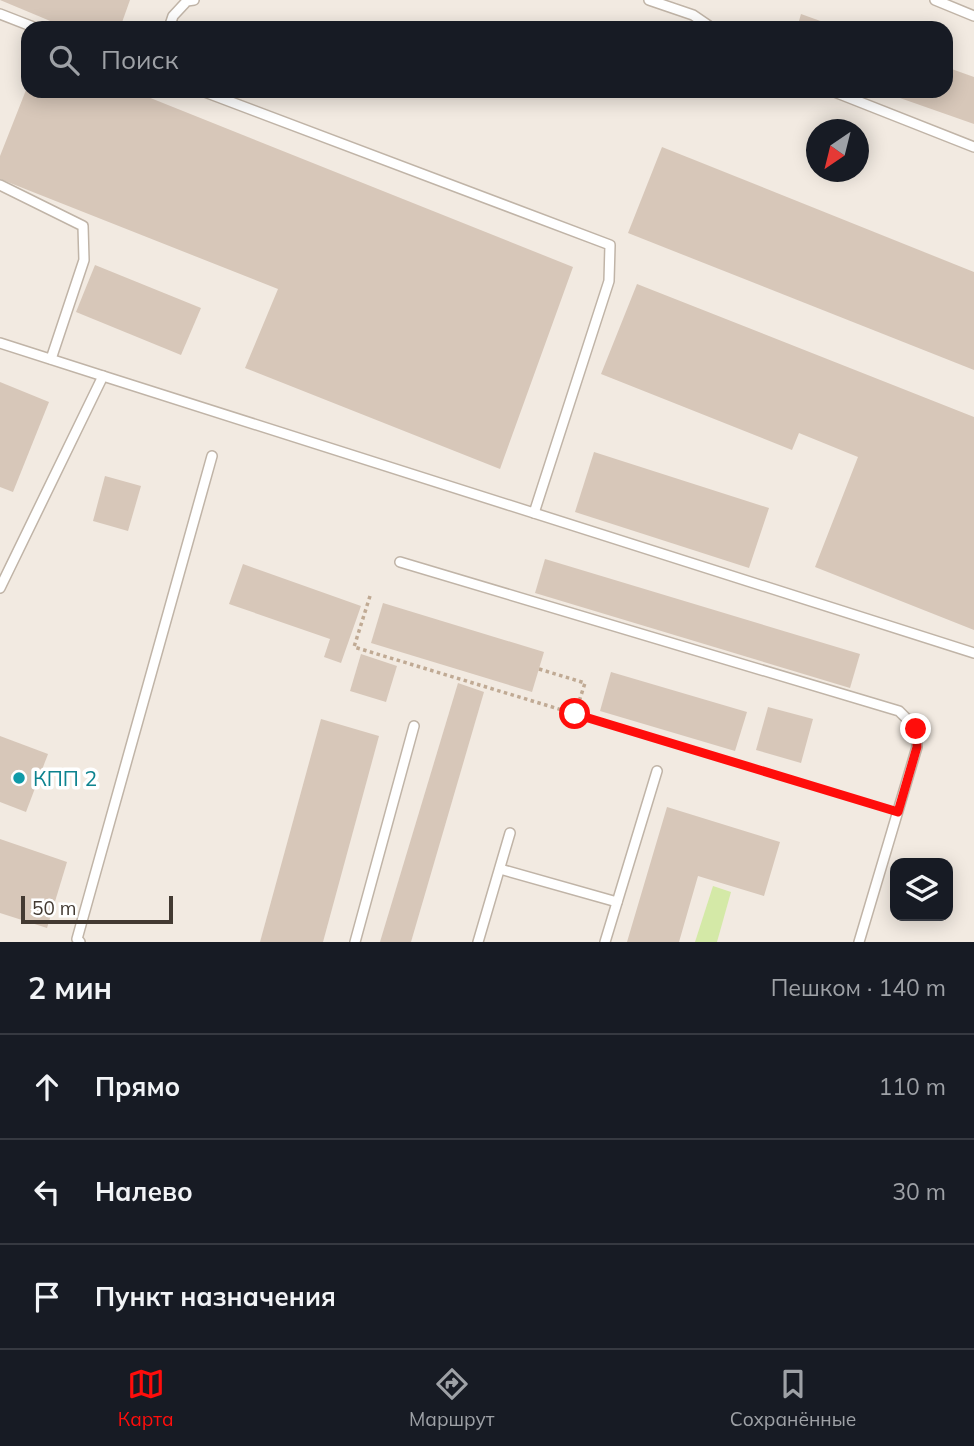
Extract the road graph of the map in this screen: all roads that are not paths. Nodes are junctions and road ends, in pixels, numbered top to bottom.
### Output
1 (194, 0) edge
2 (649, 0) edge
3 (934, 0) edge
4 (0, 14) edge
5 (974, 16) edge
6 (171, 21) edge
7 (702, 21) edge
8 (21, 22) edge
9 (221, 98) edge
10 (850, 98) edge
11 (974, 147) edge
12 (0, 185) edge
13 (0, 343) edge
14 (51, 359) junction
15 (103, 376) junction
16 (212, 456) dead end
17 (534, 513) junction
18 (400, 562) dead end
19 (0, 588) edge
20 (974, 653) edge
21 (414, 726) dead end
22 (657, 771) dead end
23 (510, 833) dead end
24 (500, 869) junction
25 (617, 902) junction
26 (80, 942) edge
27 (355, 942) edge
28 (478, 942) edge
29 (605, 942) edge
30 (859, 942) edge

1 - 6 lane
2 - 7 lane
3 - 5 lane
4 - 8 lane
9 - 17 lane
10 - 11 lane
12 - 14 lane
13 - 14 lane
14 - 15 lane
15 - 17 lane
15 - 19 lane
16 - 26 lane
17 - 20 lane
18 - 30 lane
21 - 27 lane
22 - 25 lane
23 - 24 lane
24 - 25 lane
24 - 28 lane
25 - 29 lane

